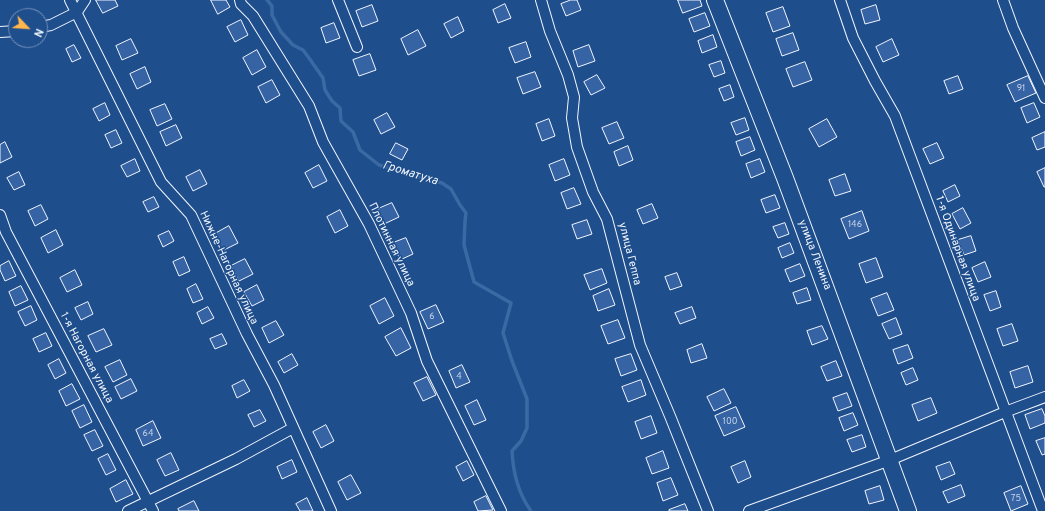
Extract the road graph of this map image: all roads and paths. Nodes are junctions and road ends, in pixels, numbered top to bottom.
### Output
1 (70, 0) edge
2 (85, 0) edge
3 (240, 0) edge
4 (338, 0) edge
5 (541, 0) edge
6 (715, 0) edge
7 (840, 0) edge
8 (1002, 0) edge
9 (77, 12) junction
10 (48, 26) edge
11 (357, 47) dead end
12 (1045, 98) edge
13 (0, 216) edge
14 (1045, 397) edge
15 (1004, 412) junction
16 (293, 428) junction
17 (890, 460) junction
18 (148, 501) junction
19 (128, 511) edge
20 (153, 511) edge
21 (331, 511) edge
22 (501, 511) edge
23 (708, 511) edge
24 (749, 511) edge
25 (908, 511) edge
26 (1042, 511) edge

1 - 9 street, Нижне-Нагорная улица
2 - 9 street
3 - 22 street, Плотинная улица
4 - 11 street
5 - 23 street, улица Геппа
6 - 17 main road, улица Ленина
7 - 15 street, 1-я Одинарная улица
8 - 12 street
9 - 10 street
9 - 16 street, Нижне-Нагорная улица
13 - 18 street, 1-я Нагорная улица
14 - 15 street
15 - 17 street
15 - 26 street, 1-я Одинарная улица
16 - 18 street
16 - 21 street, Нижне-Нагорная улица
17 - 24 street
17 - 25 main road, улица Ленина
18 - 19 street
18 - 20 street, 1-я Нагорная улица

